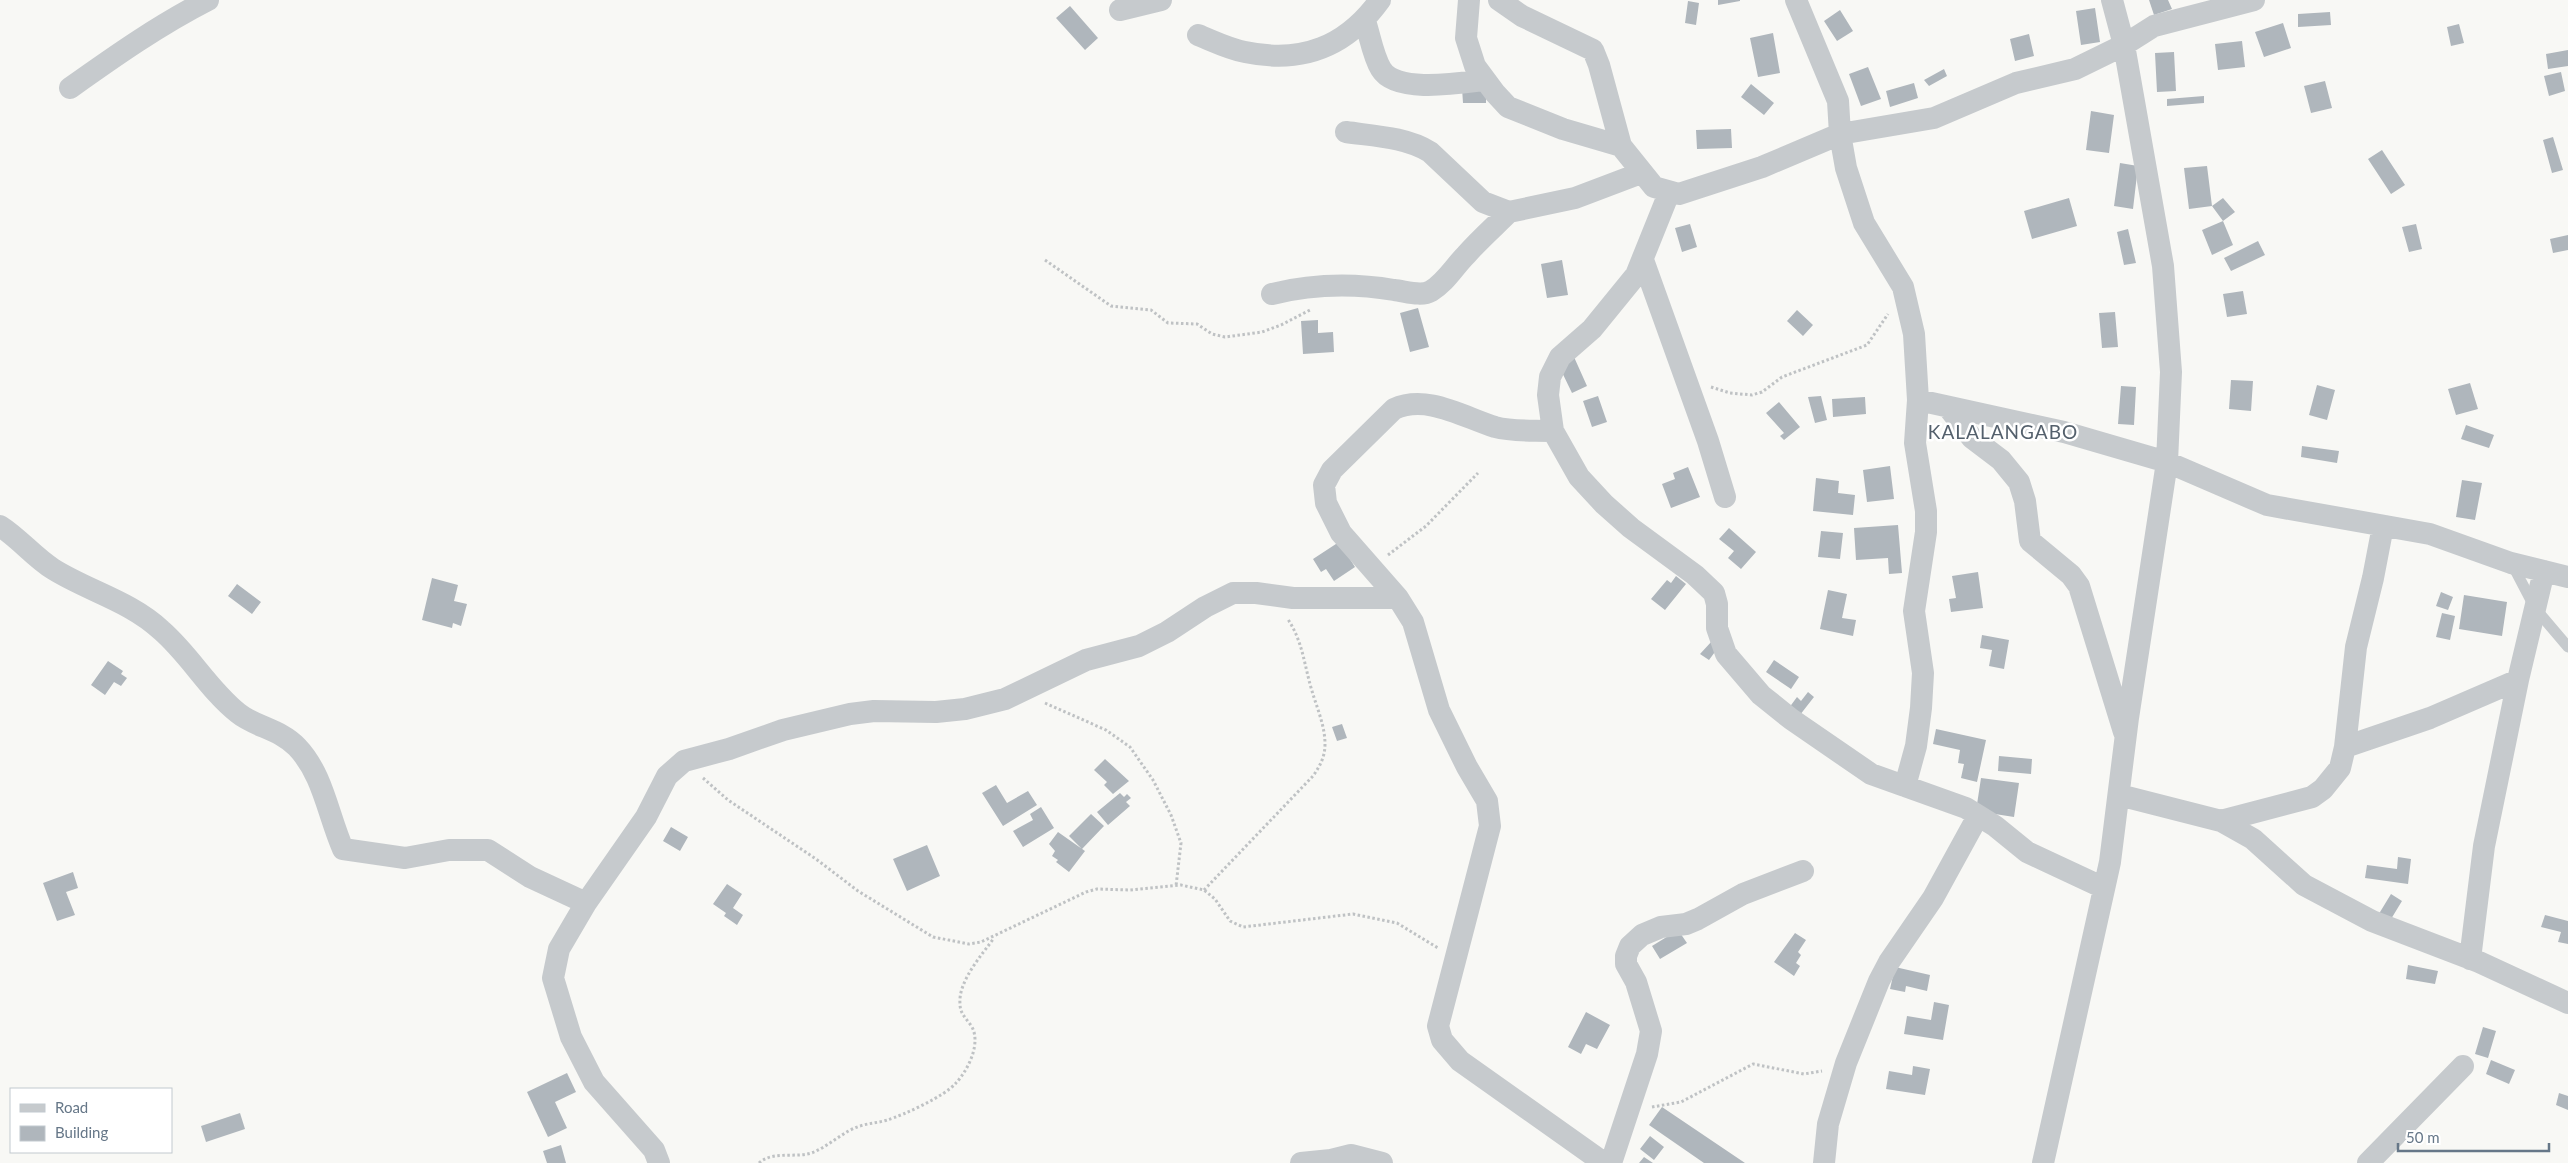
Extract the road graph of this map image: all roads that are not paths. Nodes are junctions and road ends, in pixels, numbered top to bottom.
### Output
1 (208, 0) edge
2 (1160, 0) edge
3 (1380, 0) edge
4 (1469, 0) edge
5 (1500, 0) edge
6 (1796, 0) edge
7 (2112, 0) edge
8 (2254, 0) edge
9 (1120, 10) dead end
10 (1365, 21) junction
11 (1198, 35) dead end
12 (2124, 45) junction
13 (1485, 80) junction
14 (70, 88) dead end
15 (1346, 132) dead end
16 (1840, 134) junction
17 (1621, 146) junction
18 (1641, 173) junction
19 (1669, 192) junction
20 (1509, 212) junction
21 (1643, 260) junction
22 (1272, 294) dead end
23 (1918, 400) junction
24 (1948, 407) junction
25 (1553, 431) junction
26 (2167, 462) junction
27 (1725, 497) dead end
28 (0, 526) edge
29 (2383, 526) junction
30 (2511, 563) junction
31 (2544, 571) junction
32 (2568, 577) edge
33 (1398, 598) junction
34 (2535, 608) junction
35 (2568, 647) edge
36 (2518, 680) junction
37 (2126, 738) junction
38 (2345, 747) junction
39 (1905, 786) junction
40 (2119, 795) junction
41 (1978, 816) junction
42 (2222, 821) junction
43 (1803, 871) dead end
44 (2104, 888) junction
45 (586, 902) junction
46 (2470, 959) junction
47 (2568, 1003) edge
48 (2463, 1066) dead end
49 (659, 1163) edge
50 (1301, 1163) edge
51 (1382, 1163) edge
52 (1604, 1163) edge
53 (1611, 1163) edge
54 (1824, 1163) edge
55 (2044, 1163) edge
56 (2368, 1163) edge

1 - 14 street
2 - 9 street
3 - 10 street
4 - 13 street
5 - 17 street
6 - 16 street
7 - 12 street
8 - 12 street
10 - 11 street
10 - 13 street
12 - 16 street
12 - 26 street
13 - 17 street
15 - 20 street
16 - 19 street
16 - 23 street
17 - 18 street
18 - 19 street
18 - 20 street
19 - 21 street
20 - 22 street
21 - 25 street
21 - 27 street
23 - 24 street
23 - 39 street
24 - 26 street
24 - 37 street
25 - 33 street
25 - 39 street
26 - 29 street
26 - 37 street
28 - 45 street
29 - 30 street
29 - 38 street
30 - 31 street
30 - 34 lane
31 - 32 street
31 - 34 street
33 - 45 street
33 - 52 street
34 - 35 lane
34 - 36 street
36 - 38 street
36 - 46 street
37 - 40 street
38 - 42 street
39 - 41 street
40 - 42 street
40 - 44 street
41 - 44 street
41 - 54 street
42 - 46 street
43 - 53 street
44 - 55 street
45 - 49 street
46 - 47 street
48 - 56 street
50 - 51 street

